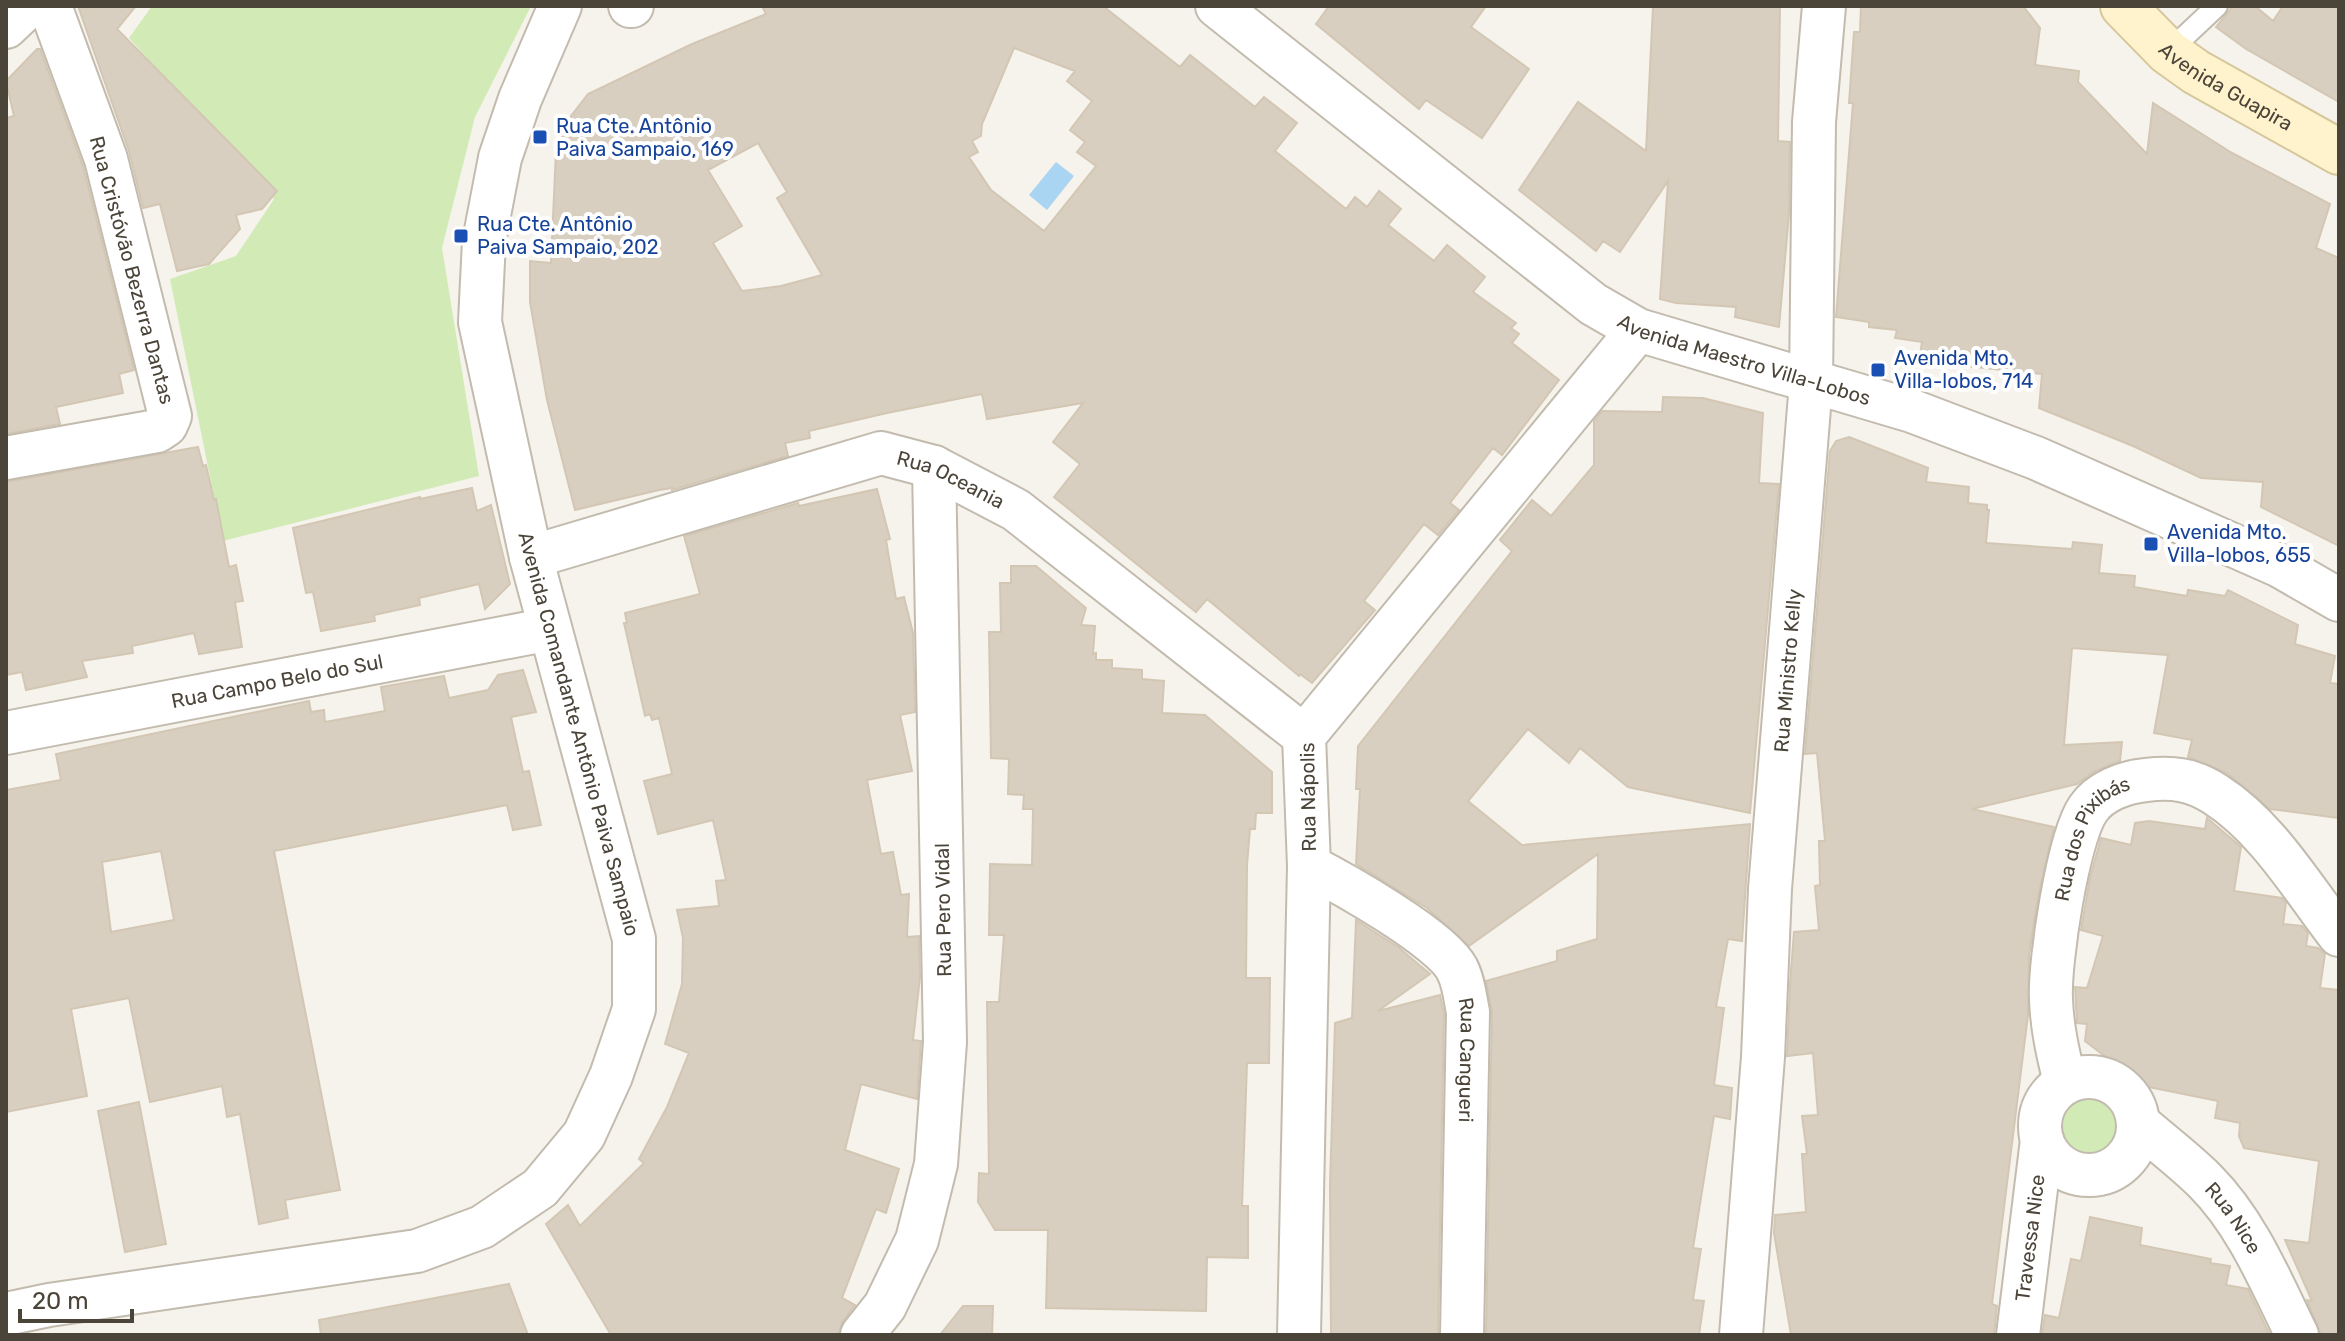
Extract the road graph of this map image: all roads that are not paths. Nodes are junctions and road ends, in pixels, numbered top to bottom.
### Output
1 (28, 6) edge
2 (50, 6) edge
3 (560, 6) edge
4 (1217, 6) edge
5 (1824, 6) edge
6 (2123, 6) edge
7 (2217, 6) edge
8 (6, 27) edge
9 (2168, 52) junction
10 (2339, 152) edge
11 (1638, 330) junction
12 (1811, 383) junction
13 (6, 458) edge
14 (934, 467) junction
15 (531, 557) junction
16 (2339, 600) edge
17 (550, 629) junction
18 (6, 733) edge
19 (1304, 736) junction
20 (1309, 866) junction
21 (2339, 935) edge
22 (2065, 1082) junction
23 (2139, 1124) junction
24 (2042, 1140) junction
25 (6, 1314) edge
26 (53, 1320) edge
27 (862, 1335) edge
28 (1299, 1335) edge
29 (1462, 1335) edge
30 (1741, 1335) edge
31 (2018, 1335) edge
32 (2297, 1335) edge

1 - 8 street
2 - 13 street, Rua Cristóvão Bezerra Dantas
3 - 15 street, Avenida Comandante Antônio Paiva Sampaio
4 - 11 street, Avenida Maestro Villa-Lobos
5 - 12 street, Rua Ministro Kelly
6 - 9 main road, Avenida Guapira
7 - 9 lane
9 - 10 main road, Avenida Guapira
11 - 12 street, Avenida Maestro Villa-Lobos
11 - 19 street, Rua Nápolis
12 - 16 street, Avenida Maestro Villa-Lobos
12 - 30 street, Rua Ministro Kelly
14 - 15 street, Rua Oceania
14 - 19 street, Rua Oceania
14 - 27 street, Rua Pero Vidal
15 - 17 street, Avenida Comandante Antônio Paiva Sampaio
17 - 18 street, Rua Campo Belo do Sul
17 - 26 street, Avenida Comandante Antônio Paiva Sampaio
19 - 20 street, Rua Nápolis
20 - 28 street, Rua Nápolis
20 - 29 street, Rua Cangueri
21 - 22 street, Rua dos Pixibás
22 - 23 street
22 - 24 street
23 - 24 street
23 - 32 street, Rua Nice
24 - 31 street, Travessa Nice
25 - 26 street, Avenida Comandante Antônio Paiva Sampaio

